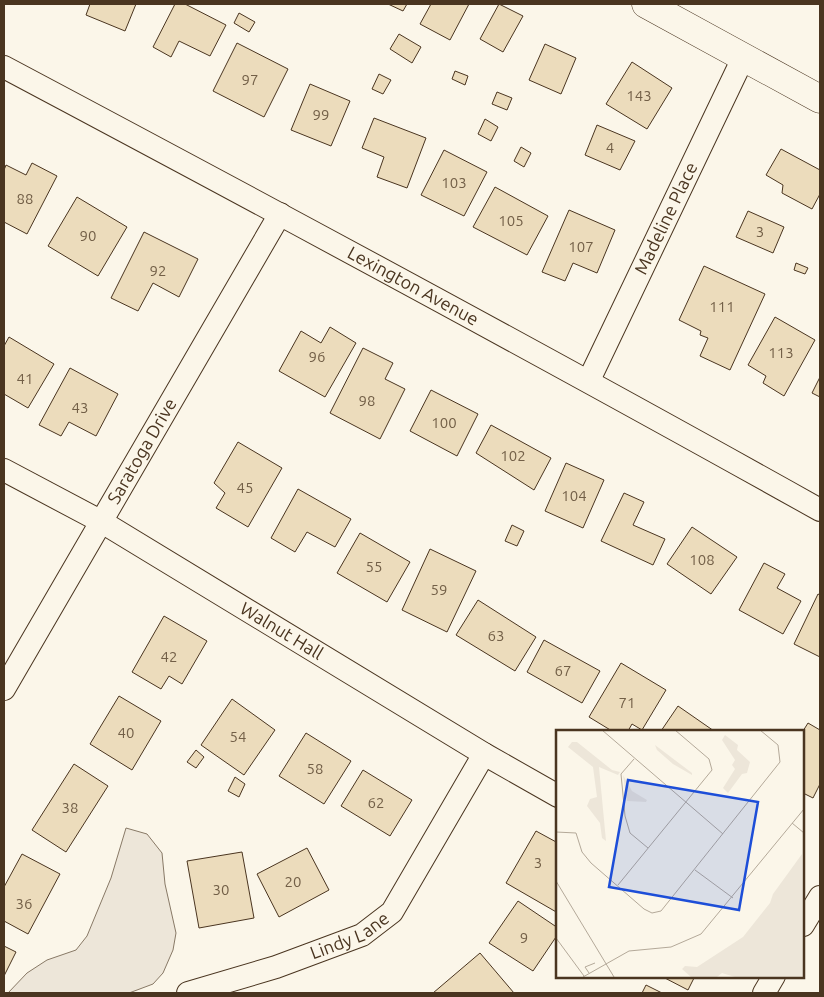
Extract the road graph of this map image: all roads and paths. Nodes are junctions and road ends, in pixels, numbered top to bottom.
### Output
1 (646, 4) edge
2 (744, 56) junction
3 (4, 67) edge
4 (820, 99) edge
5 (280, 214) junction
6 (589, 380) junction
7 (4, 470) edge
8 (820, 510) edge
9 (102, 522) junction
10 (4, 689) edge
11 (484, 754) junction
12 (556, 795) edge
13 (820, 896) edge
14 (804, 923) edge
15 (773, 977) edge
16 (188, 993) edge
17 (764, 993) edge

1 - 2 street
2 - 4 street
2 - 6 street, Madeline Place
3 - 5 street, Lexington Avenue
5 - 6 street, Lexington Avenue
5 - 9 street, Saratoga Drive
6 - 8 street, Lexington Avenue
7 - 9 street, Walnut Hall
9 - 10 street, Saratoga Drive
9 - 11 street, Walnut Hall
11 - 12 street, Walnut Hall
11 - 16 street, Lindy Lane
13 - 14 street
15 - 17 street

